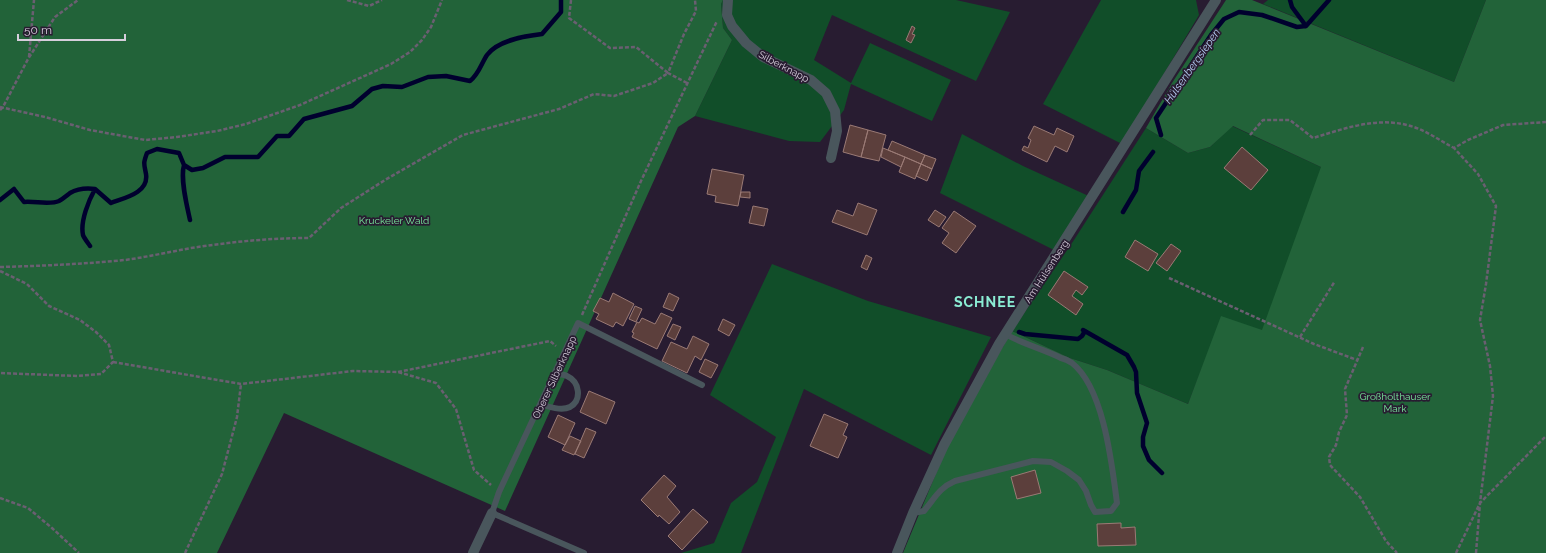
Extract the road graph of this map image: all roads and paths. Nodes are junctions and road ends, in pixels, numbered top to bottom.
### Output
1 (34, 0) edge
2 (78, 0) edge
3 (347, 0) edge
4 (382, 0) edge
5 (442, 0) edge
6 (571, 0) edge
7 (696, 0) edge
8 (1216, 0) edge
9 (727, 1) edge
10 (28, 59) junction
11 (668, 73) junction
12 (687, 84) junction
13 (2, 107) edge
14 (0, 110) edge
15 (1546, 122) edge
16 (1250, 135) dead end
17 (1454, 148) junction
18 (831, 158) dead end
19 (0, 267) edge
20 (0, 271) edge
21 (1169, 278) dead end
22 (1335, 281) dead end
23 (578, 323) junction
24 (1005, 334) junction
25 (1300, 337) junction
26 (1363, 347) dead end
27 (565, 352) junction
28 (1357, 360) junction
29 (113, 362) junction
30 (398, 372) junction
31 (0, 373) edge
32 (555, 374) junction
33 (241, 384) junction
34 (702, 386) dead end
35 (541, 404) junction
36 (1546, 436) edge
37 (499, 492) junction
38 (0, 498) edge
39 (1480, 503) junction
40 (492, 512) junction
41 (913, 513) junction
42 (79, 553) edge
43 (185, 553) edge
44 (473, 553) edge
45 (584, 553) edge
46 (897, 553) edge
47 (1397, 553) edge
48 (1456, 553) edge
49 (1476, 553) edge

1 - 10 path
2 - 10 path
3 - 4 path
5 - 13 path
6 - 11 path
7 - 11 path
8 - 24 street, Am Hülsenberg
9 - 12 path
9 - 18 street, Silberknapp
10 - 13 path
11 - 12 path
11 - 19 path
12 - 23 path
13 - 14 path
15 - 17 path
16 - 17 path
17 - 39 path
20 - 29 path
21 - 25 path
22 - 25 path
23 - 27 lane, Oberer Silberknapp
23 - 34 lane, Oberer Silberknapp
24 - 41 street, Am Hülsenberg
24 - 41 lane
25 - 28 path
26 - 28 path
27 - 30 path
27 - 32 lane, Oberer Silberknapp
28 - 47 path
29 - 31 path
29 - 33 path
30 - 33 path
30 - 37 path
32 - 35 lane, Oberer Silberknapp
32 - 35 lane
33 - 43 path
35 - 37 lane, Oberer Silberknapp
36 - 39 path
37 - 40 lane, Oberer Silberknapp
38 - 42 path
39 - 48 path
39 - 49 path
40 - 44 street, Oberer Silberknapp
40 - 45 lane
41 - 46 street, Am Hülsenberg

